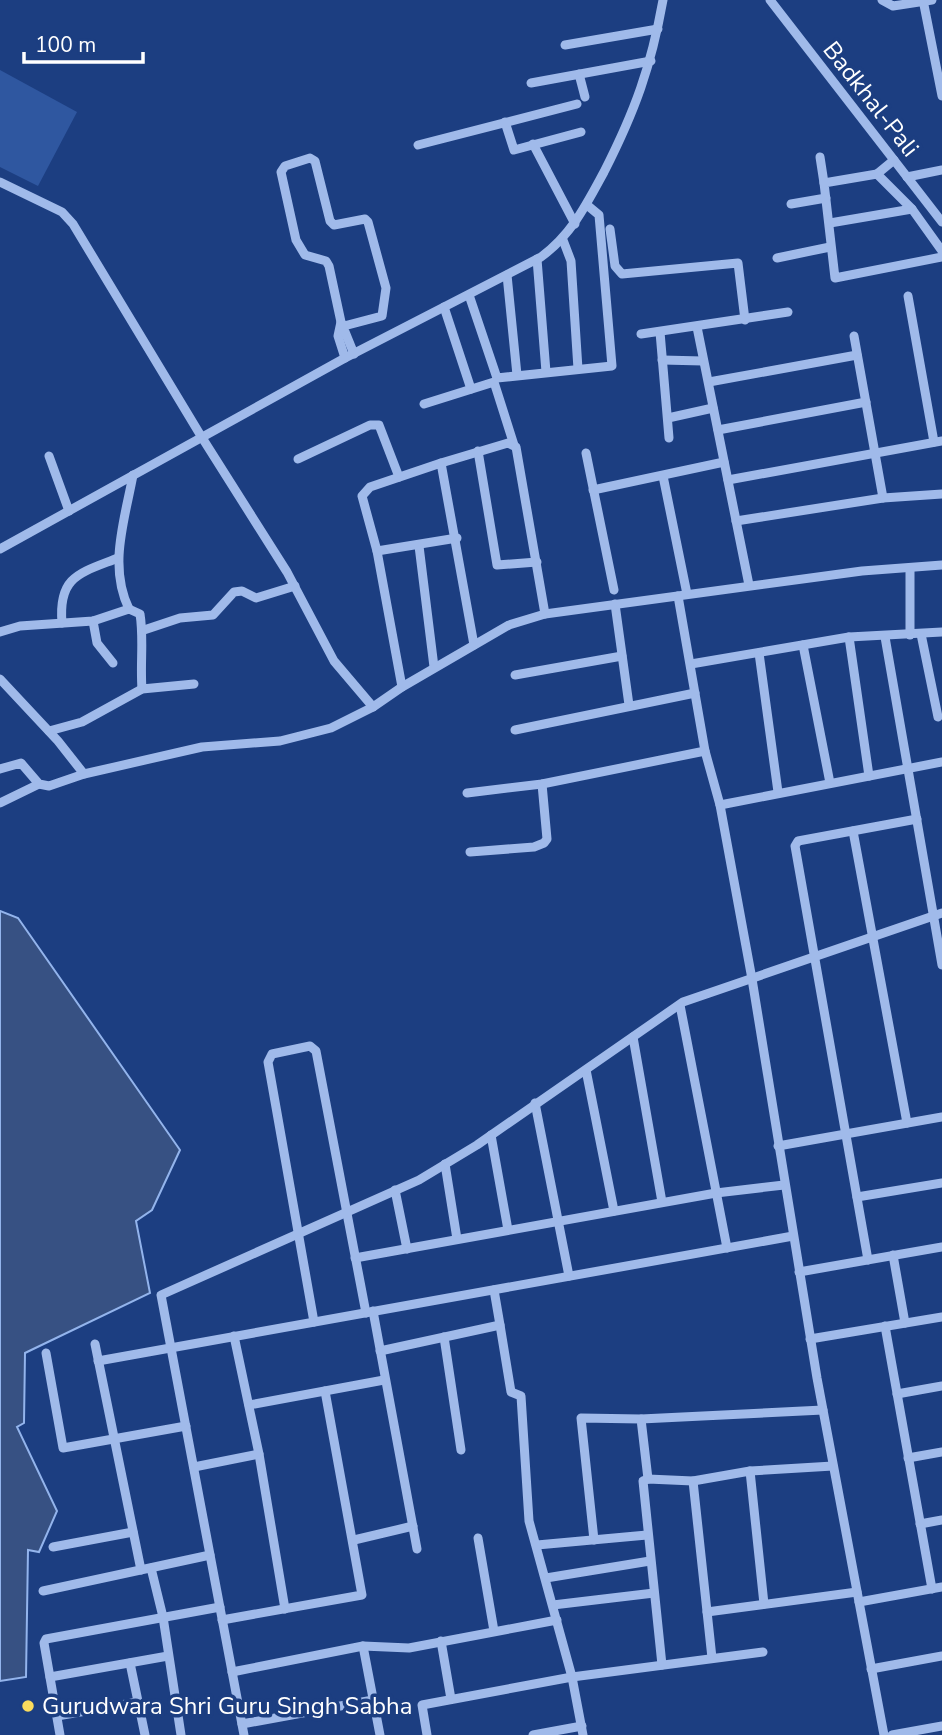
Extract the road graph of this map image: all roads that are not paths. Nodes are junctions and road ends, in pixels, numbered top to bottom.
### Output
1 (663, 0) edge
2 (770, 0) edge
3 (882, 0) edge
4 (926, 1) edge
5 (658, 29) junction
6 (565, 45) dead end
7 (651, 61) junction
8 (579, 74) junction
9 (531, 83) dead end
10 (942, 96) edge
11 (505, 122) junction
12 (581, 132) dead end
13 (533, 144) junction
14 (418, 145) dead end
15 (820, 157) dead end
16 (894, 160) junction
17 (942, 170) edge
18 (877, 174) junction
19 (907, 177) junction
20 (0, 182) edge
21 (824, 183) junction
22 (826, 198) junction
23 (791, 204) dead end
24 (587, 205) junction
25 (912, 209) junction
26 (942, 222) edge
27 (830, 223) junction
28 (575, 224) junction
29 (610, 229) dead end
30 (563, 240) junction
31 (830, 247) junction
32 (942, 251) edge
33 (942, 257) edge
34 (777, 258) dead end
35 (537, 259) junction
36 (507, 275) junction
37 (469, 295) junction
38 (908, 296) dead end
39 (444, 307) junction
40 (788, 312) dead end
41 (745, 320) junction
42 (342, 324) junction
43 (697, 327) junction
44 (660, 332) junction
45 (640, 334) dead end
46 (853, 336) dead end
47 (857, 355) junction
48 (349, 356) junction
49 (662, 360) junction
50 (703, 361) junction
51 (578, 369) junction
52 (545, 372) junction
53 (517, 375) junction
54 (709, 382) junction
55 (471, 388) junction
56 (866, 402) junction
57 (424, 404) dead end
58 (713, 408) junction
59 (668, 418) junction
60 (718, 430) junction
61 (201, 436) junction
62 (669, 438) dead end
63 (938, 442) edge
64 (514, 445) junction
65 (478, 451) junction
66 (586, 453) dead end
67 (876, 453) junction
68 (48, 456) dead end
69 (298, 459) dead end
70 (441, 463) junction
71 (724, 463) junction
72 (133, 475) junction
73 (663, 476) junction
74 (399, 477) junction
75 (728, 480) junction
76 (593, 490) junction
77 (942, 495) edge
78 (883, 498) junction
79 (69, 511) junction
80 (736, 521) junction
81 (457, 538) junction
82 (419, 546) junction
83 (0, 549) edge
84 (377, 551) junction
85 (118, 558) junction
86 (537, 562) junction
87 (942, 565) edge
88 (910, 568) junction
89 (749, 585) junction
90 (295, 586) junction
91 (614, 590) dead end
92 (683, 595) junction
93 (615, 604) junction
94 (129, 609) junction
95 (545, 614) junction
96 (93, 621) junction
97 (62, 623) junction
98 (144, 631) junction
99 (0, 632) edge
100 (942, 632) edge
101 (921, 634) junction
102 (910, 635) junction
103 (885, 636) junction
104 (849, 637) junction
105 (474, 645) junction
106 (803, 645) junction
107 (759, 653) junction
108 (622, 656) junction
109 (113, 663) dead end
110 (691, 664) junction
111 (434, 667) junction
112 (515, 675) dead end
113 (0, 680) edge
114 (194, 684) dead end
115 (402, 687) junction
116 (142, 689) junction
117 (695, 693) junction
118 (629, 705) junction
119 (373, 707) junction
120 (938, 717) dead end
121 (514, 730) dead end
122 (49, 731) junction
123 (705, 751) junction
124 (942, 762) edge
125 (909, 768) junction
126 (0, 769) edge
127 (84, 774) junction
128 (869, 776) junction
129 (830, 783) junction
130 (39, 784) junction
131 (542, 784) junction
132 (778, 792) junction
133 (467, 793) dead end
134 (0, 803) edge
135 (720, 806) junction
136 (917, 819) junction
137 (853, 831) junction
138 (470, 852) dead end
139 (938, 915) edge
140 (871, 936) junction
141 (817, 957) junction
142 (942, 965) edge
143 (752, 979) junction
144 (680, 1004) junction
145 (633, 1037) junction
146 (586, 1070) junction
147 (535, 1102) junction
148 (942, 1117) edge
149 (907, 1123) junction
150 (845, 1134) junction
151 (491, 1135) junction
152 (778, 1146) junction
153 (445, 1164) junction
154 (942, 1183) edge
155 (784, 1185) junction
156 (395, 1190) junction
157 (716, 1193) junction
158 (857, 1197) junction
159 (662, 1202) junction
160 (614, 1211) junction
161 (347, 1212) junction
162 (558, 1221) junction
163 (508, 1230) junction
164 (299, 1234) junction
165 (793, 1236) junction
166 (457, 1239) junction
167 (942, 1247) edge
168 (407, 1248) junction
169 (727, 1248) junction
170 (893, 1255) junction
171 (355, 1258) junction
172 (868, 1260) junction
173 (799, 1272) junction
174 (569, 1276) junction
175 (494, 1290) junction
176 (369, 1312) junction
177 (942, 1317) edge
178 (314, 1322) junction
179 (905, 1323) junction
180 (500, 1325) junction
181 (885, 1326) junction
182 (234, 1336) junction
183 (444, 1337) junction
184 (810, 1339) junction
185 (95, 1343) dead end
186 (171, 1348) junction
187 (380, 1352) junction
188 (46, 1353) dead end
189 (98, 1361) junction
190 (384, 1380) junction
191 (942, 1386) edge
192 (325, 1391) junction
193 (897, 1394) junction
194 (249, 1405) junction
195 (823, 1410) junction
196 (641, 1419) junction
197 (186, 1426) junction
198 (114, 1439) junction
199 (461, 1450) dead end
200 (942, 1452) edge
201 (259, 1454) junction
202 (908, 1458) junction
203 (833, 1466) junction
204 (194, 1467) junction
205 (750, 1471) junction
206 (648, 1479) junction
207 (693, 1481) junction
208 (942, 1520) edge
209 (920, 1524) junction
210 (413, 1526) junction
211 (133, 1532) junction
212 (647, 1535) junction
213 (478, 1538) dead end
214 (354, 1540) junction
215 (594, 1540) junction
216 (537, 1545) junction
217 (53, 1547) dead end
218 (417, 1549) dead end
219 (210, 1555) junction
220 (650, 1561) junction
221 (146, 1569) junction
222 (546, 1578) junction
223 (937, 1588) edge
224 (43, 1591) dead end
225 (654, 1593) junction
226 (858, 1597) junction
227 (764, 1604) junction
228 (553, 1605) junction
229 (220, 1607) junction
230 (285, 1609) junction
231 (707, 1612) junction
232 (163, 1617) junction
233 (222, 1620) junction
234 (557, 1620) junction
235 (494, 1631) junction
236 (441, 1641) junction
237 (363, 1646) junction
238 (763, 1652) dead end
239 (168, 1656) junction
240 (942, 1656) edge
241 (712, 1658) junction
242 (130, 1663) junction
243 (662, 1665) junction
244 (871, 1669) junction
245 (232, 1672) junction
246 (50, 1677) junction
247 (572, 1677) junction
248 (452, 1699) junction
249 (373, 1700) junction
250 (138, 1702) junction
251 (57, 1716) junction
252 (242, 1724) junction
253 (942, 1726) edge
254 (583, 1730) edge
255 (60, 1735) edge
256 (145, 1735) edge
257 (179, 1735) edge
258 (244, 1735) edge
259 (380, 1735) edge
260 (427, 1735) edge
261 (533, 1735) edge
262 (884, 1735) edge
263 (892, 1735) edge

1 - 5 street
2 - 16 street, Badkhal-Pali
3 - 4 street
4 - 10 street
5 - 6 street
5 - 7 street
7 - 8 street
7 - 24 street
8 - 9 street
8 - 11 street
11 - 13 street
11 - 14 street
12 - 13 street
13 - 28 street
15 - 21 street
16 - 18 street
16 - 19 street, Badkhal-Pali
17 - 19 street
18 - 21 street
18 - 25 street
19 - 26 street, Badkhal-Pali
20 - 61 street
21 - 22 street
22 - 23 street
22 - 27 street
24 - 28 street
24 - 51 street
25 - 27 street
25 - 32 street
27 - 31 street
28 - 30 street
29 - 41 street
30 - 35 street
30 - 51 street
31 - 33 street
31 - 34 street
35 - 36 street
35 - 52 street
36 - 37 street
36 - 53 street
37 - 39 street
37 - 53 street
38 - 63 street
39 - 48 street
39 - 55 street
40 - 41 street
41 - 43 street
42 - 42 street
42 - 48 street
43 - 44 street
43 - 50 street
44 - 45 street
44 - 49 street
46 - 47 street
47 - 54 street
47 - 56 street
48 - 61 street
49 - 50 street
49 - 59 street
50 - 54 street
51 - 52 street
52 - 53 street
54 - 58 street
55 - 57 street
55 - 64 street
56 - 60 street
56 - 67 street
58 - 59 street
58 - 60 street
59 - 62 street
60 - 71 street
61 - 72 street
61 - 90 street
63 - 67 street
64 - 65 street
64 - 86 street
65 - 70 street
65 - 86 street
66 - 76 street
67 - 75 street
67 - 78 street
68 - 79 street
69 - 74 street
70 - 74 street
70 - 81 street
71 - 73 street
71 - 75 street
72 - 79 street
72 - 85 street
73 - 76 street
73 - 92 street
74 - 84 street
75 - 80 street
76 - 91 street
77 - 78 street
78 - 80 street
79 - 83 street
80 - 89 street
81 - 82 street
81 - 105 street
82 - 84 street
82 - 111 street
84 - 115 street
85 - 94 street
85 - 97 street
86 - 95 street
87 - 88 street
88 - 89 street
88 - 102 street
89 - 92 street
90 - 98 street
90 - 119 street
92 - 93 street
92 - 110 street
93 - 95 street
93 - 108 street
94 - 96 street
94 - 98 street
95 - 105 street
96 - 97 street
96 - 109 street
97 - 99 street
98 - 116 street
100 - 101 street
101 - 102 street
101 - 120 street
102 - 103 street
103 - 104 street
103 - 125 street
104 - 106 street
104 - 128 street
105 - 111 street
106 - 107 street
106 - 129 street
107 - 110 street
107 - 132 street
108 - 112 street
108 - 118 street
110 - 117 street
111 - 115 street
113 - 122 street
114 - 116 street
115 - 119 street
116 - 122 street
117 - 118 street
117 - 123 street
118 - 121 street
119 - 127 street
122 - 127 street
123 - 131 street
123 - 135 street
124 - 125 street
125 - 128 street
125 - 136 street
126 - 130 street
127 - 130 street
128 - 129 street
129 - 132 street
130 - 134 street
131 - 133 street
131 - 138 street
132 - 135 street
135 - 143 street
136 - 137 street
136 - 139 street
137 - 140 street
137 - 141 street
139 - 140 street
139 - 142 street
140 - 141 street
140 - 149 street
141 - 143 street
141 - 150 street
143 - 144 street
143 - 152 street
144 - 145 street
144 - 157 street
145 - 146 street
145 - 159 street
146 - 147 street
146 - 160 street
147 - 151 street
147 - 162 street
148 - 149 street
149 - 150 street
150 - 152 street
150 - 158 street
151 - 153 street
151 - 163 street
152 - 155 street
153 - 156 street
153 - 166 street
154 - 158 street
155 - 157 street
155 - 165 street
156 - 161 street
156 - 168 street
157 - 159 street
157 - 169 street
158 - 172 street
159 - 160 street
160 - 162 street
161 - 164 street
161 - 164 street
161 - 171 street
162 - 163 street
162 - 174 street
163 - 166 street
164 - 178 street
164 - 186 street
165 - 169 street
165 - 173 street
166 - 168 street
167 - 170 street
168 - 171 street
169 - 174 street
170 - 172 street
170 - 179 street
171 - 176 street
172 - 173 street
173 - 184 street
174 - 175 street
175 - 176 street
175 - 180 street
176 - 178 street
176 - 187 street
177 - 179 street
178 - 182 street
179 - 181 street
180 - 183 street
180 - 216 street
181 - 184 street
181 - 193 street
182 - 186 street
182 - 194 street
183 - 187 street
183 - 199 street
184 - 195 street
185 - 189 street
186 - 189 street
186 - 197 street
187 - 190 street
188 - 198 street
189 - 198 street
190 - 192 street
190 - 210 street
191 - 193 street
192 - 194 street
192 - 214 street
193 - 202 street
194 - 201 street
195 - 196 street
195 - 203 street
196 - 206 street
196 - 215 street
197 - 198 street
197 - 204 street
198 - 211 street
200 - 202 street
201 - 204 street
201 - 230 street
202 - 209 street
203 - 205 street
203 - 226 street
204 - 219 street
205 - 207 street
205 - 227 street
206 - 207 street
206 - 212 street
207 - 231 street
208 - 209 street
209 - 223 street
210 - 214 street
210 - 218 street
211 - 217 street
211 - 221 street
212 - 215 street
212 - 220 street
213 - 235 street
214 - 230 street
215 - 216 street
216 - 222 street
219 - 221 street
219 - 229 street
220 - 222 street
220 - 225 street
221 - 224 street
221 - 232 street
222 - 228 street
223 - 226 street
225 - 228 street
225 - 243 street
226 - 227 street
226 - 244 street
227 - 231 street
228 - 234 street
229 - 232 street
229 - 233 street
230 - 233 street
231 - 241 street
232 - 239 street
232 - 246 street
233 - 245 street
234 - 235 street
234 - 247 street
235 - 236 street
236 - 237 street
236 - 248 street
237 - 245 street
237 - 249 street
238 - 241 street
239 - 242 street
239 - 257 street
240 - 244 street
241 - 243 street
242 - 246 street
242 - 250 street
243 - 247 street
244 - 262 street
245 - 252 street
246 - 251 street
247 - 248 street
247 - 254 street
248 - 260 street
249 - 252 street
249 - 259 street
250 - 251 street
250 - 256 street
251 - 255 street
252 - 258 street
253 - 263 street
254 - 261 street

